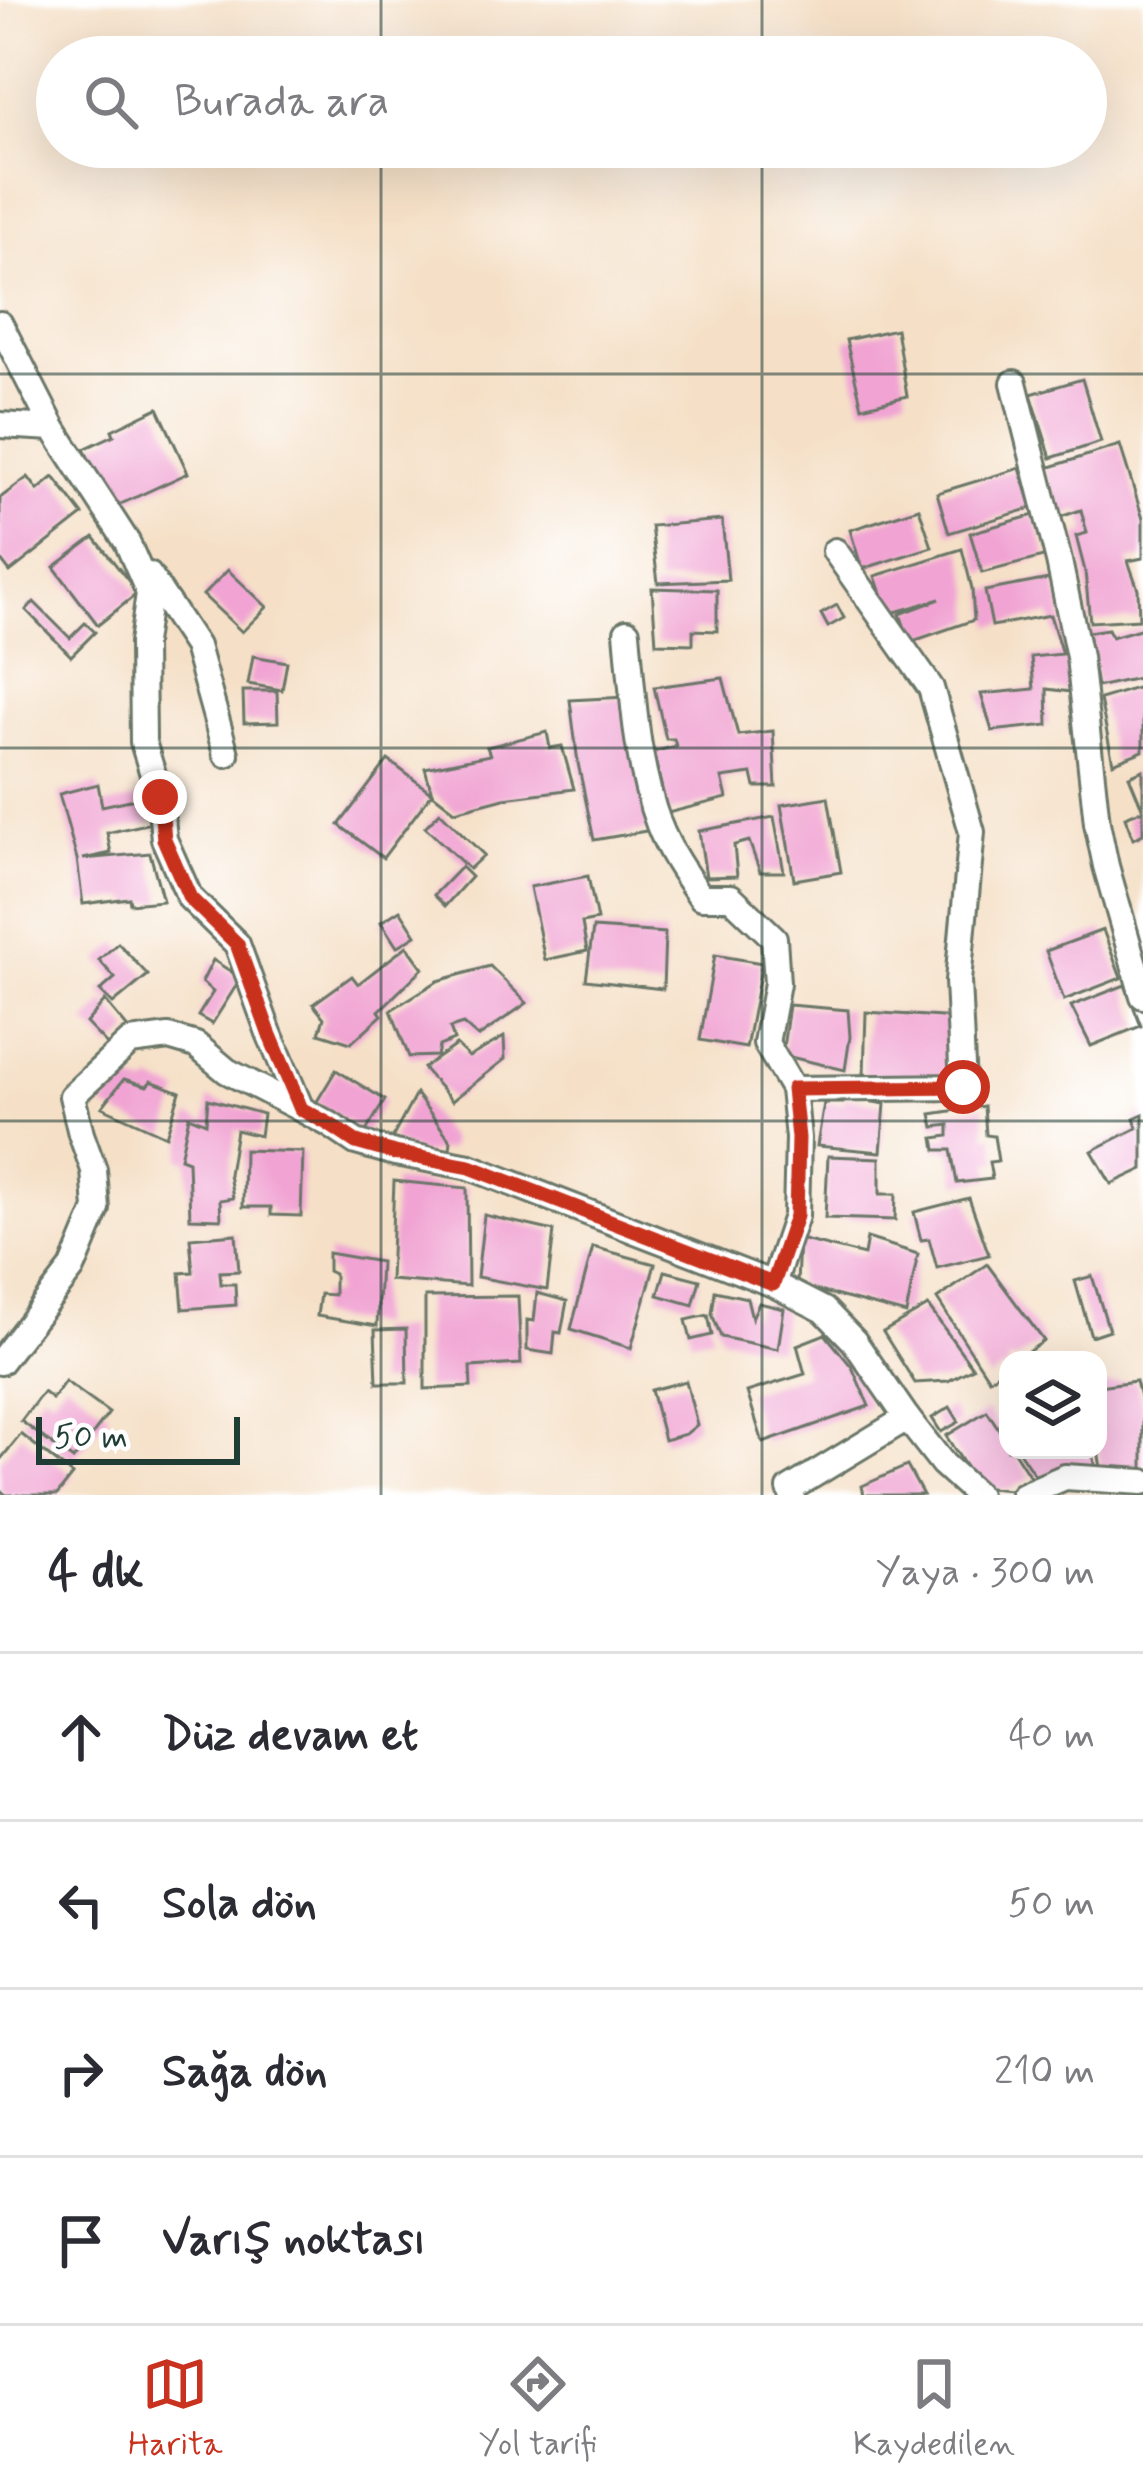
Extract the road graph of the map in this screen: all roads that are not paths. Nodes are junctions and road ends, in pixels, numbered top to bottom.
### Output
1 (0, 323) edge
2 (1014, 383) dead end
3 (0, 424) edge
4 (53, 428) junction
5 (127, 542) junction
6 (835, 551) dead end
7 (627, 632) dead end
8 (226, 754) dead end
9 (1143, 996) edge
10 (793, 1089) junction
11 (301, 1109) junction
12 (773, 1284) junction
13 (0, 1362) edge
14 (907, 1418) junction
15 (1143, 1482) edge
16 (792, 1495) edge
17 (976, 1495) edge
18 (1023, 1495) edge

1 - 4 street
2 - 9 street
3 - 4 street
4 - 5 street
5 - 8 street
5 - 11 street
6 - 10 street
7 - 10 street
10 - 12 street
11 - 12 street
11 - 13 street
12 - 14 street
14 - 16 street
14 - 17 street
15 - 18 street

